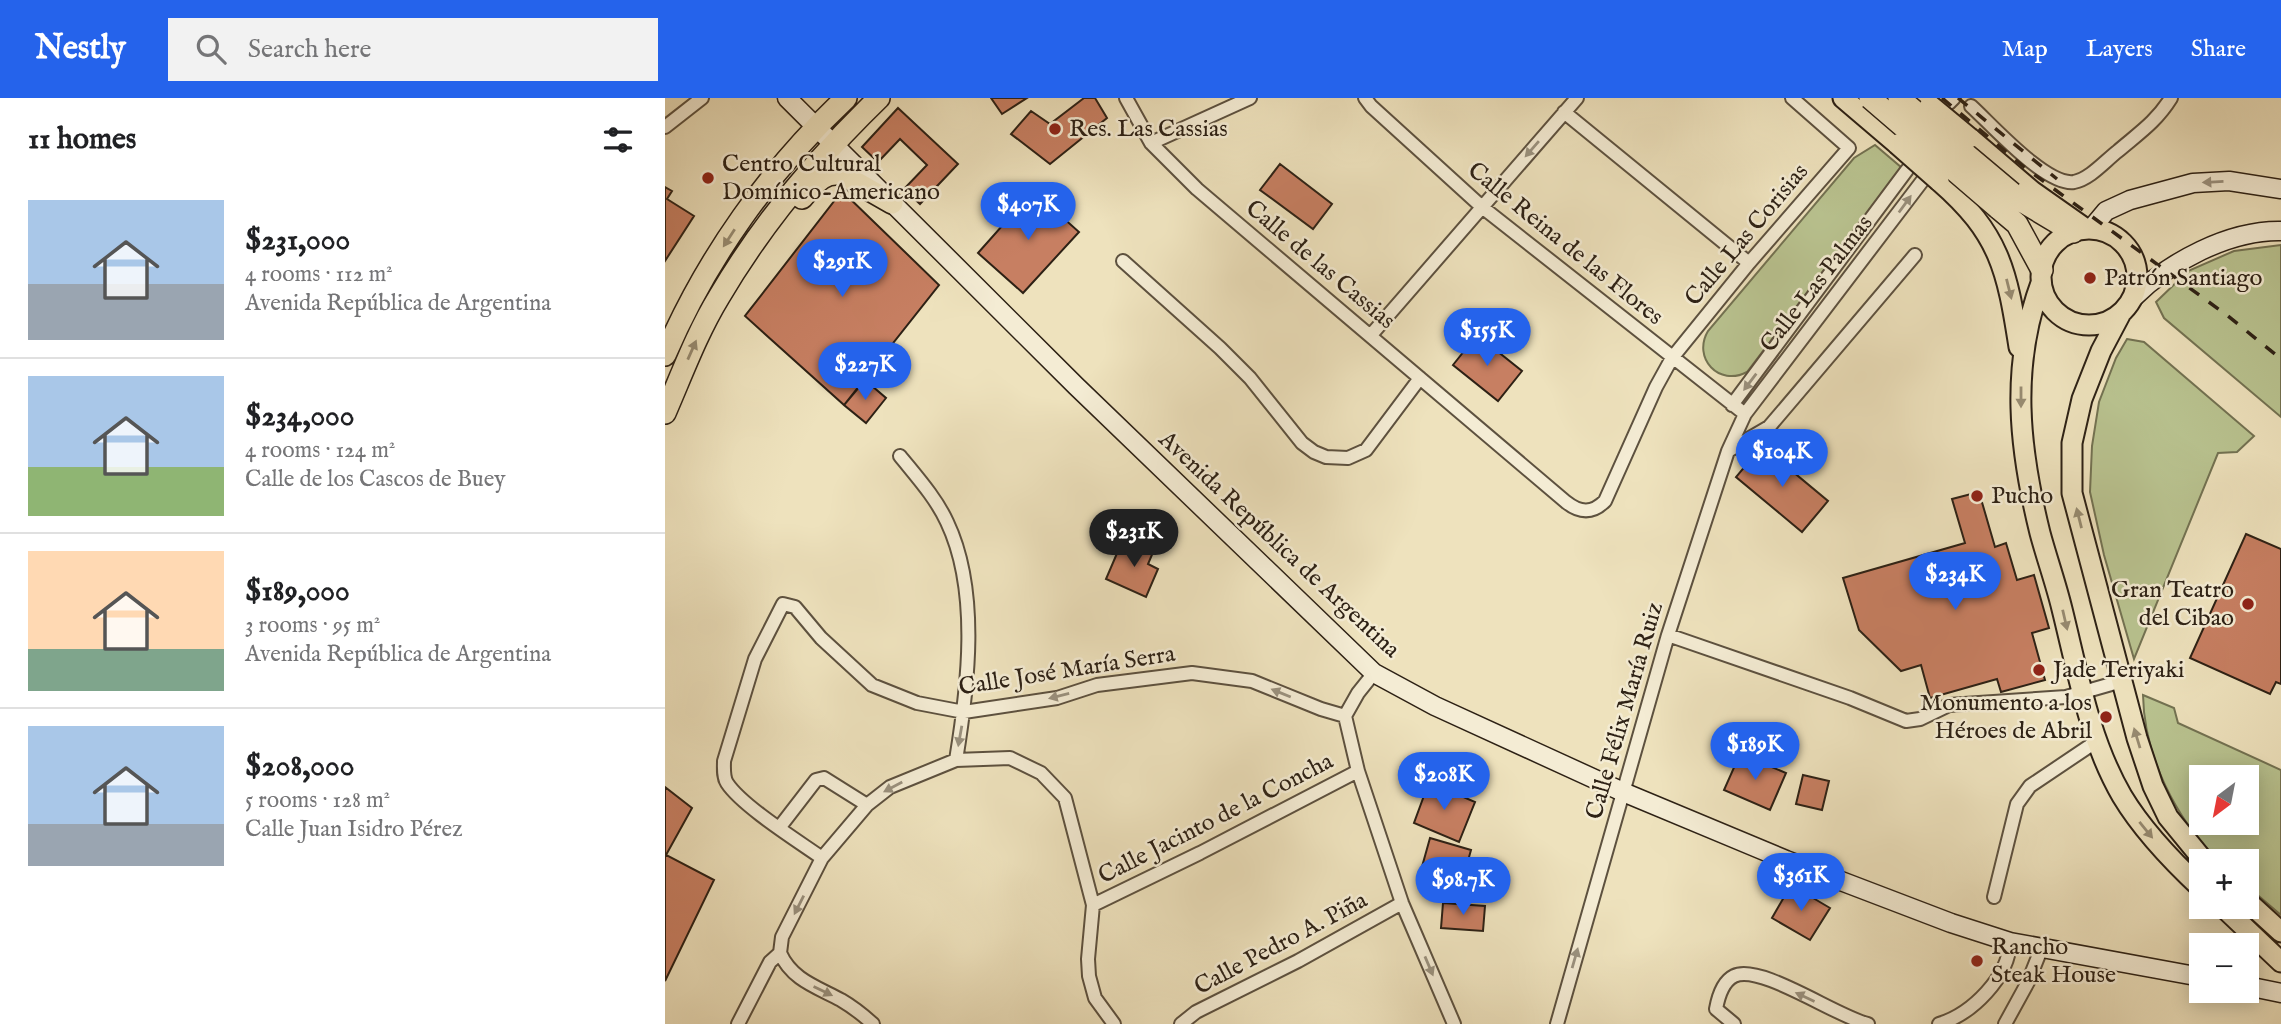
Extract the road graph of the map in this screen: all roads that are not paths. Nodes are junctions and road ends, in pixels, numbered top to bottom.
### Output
1 (702, 98) edge
2 (787, 98) edge
3 (846, 98) edge
4 (879, 98) edge
5 (1126, 98) edge
6 (1250, 98) edge
7 (1365, 98) edge
8 (1577, 98) edge
9 (1792, 98) edge
10 (1843, 98) edge
11 (1870, 98) edge
12 (1899, 98) edge
13 (2171, 98) edge
14 (1939, 101) edge
15 (1970, 107) edge
16 (1565, 112) junction
17 (665, 127) edge
18 (817, 127) junction
19 (1151, 143) junction
20 (834, 144) junction
21 (1907, 170) dead end
22 (1931, 181) junction
23 (2281, 189) edge
24 (2005, 200) junction
25 (893, 204) junction
26 (1482, 207) junction
27 (2083, 230) junction
28 (2281, 231) edge
29 (746, 253) junction
30 (1915, 255) dead end
31 (1123, 261) dead end
32 (1749, 263) junction
33 (2041, 276) junction
34 (2133, 298) junction
35 (2120, 315) junction
36 (1371, 335) junction
37 (665, 355) edge
38 (1672, 358) junction
39 (2021, 362) junction
40 (1420, 378) junction
41 (1732, 405) junction
42 (665, 413) edge
43 (1745, 414) junction
44 (1728, 451) junction
45 (900, 456) dead end
46 (1605, 501) joint
47 (1668, 635) junction
48 (1374, 673) junction
49 (2122, 681) junction
50 (2082, 694) junction
51 (964, 712) junction
52 (1345, 716) junction
53 (2097, 741) junction
54 (956, 760) junction
55 (1358, 771) junction
56 (1623, 792) junction
57 (867, 805) junction
58 (779, 828) junction
59 (2194, 849) edge
60 (822, 858) junction
61 (2189, 876) edge
62 (1994, 897) dead end
63 (1402, 904) junction
64 (1093, 905) junction
65 (2259, 912) edge
66 (2236, 919) edge
67 (2281, 932) edge
68 (2010, 942) junction
69 (2042, 947) junction
70 (780, 953) junction
71 (2281, 962) edge
72 (2189, 975) edge
73 (2259, 988) edge
74 (2281, 993) edge
75 (738, 1024) edge
76 (873, 1024) edge
77 (1114, 1024) edge
78 (1181, 1024) edge
79 (1454, 1024) edge
80 (1557, 1024) edge
81 (1734, 1024) edge
82 (1867, 1024) edge
83 (1939, 1024) edge
84 (2005, 1024) edge

1 - 17 street
2 - 18 main road, Avenida República de Argentina
3 - 18 highway
4 - 20 highway
5 - 19 street, Calle de las Cassias
6 - 19 street
7 - 26 street, Calle Reina de las Flores
8 - 16 street
9 - 32 street, Calle Las Corisias
10 - 22 main road, bridge
11 - 24 highway, bridge
12 - 24 highway, bridge
13 - 15 street
14 - 27 main road, bridge
16 -> 26 street
16 - 32 street
18 - 20 main road, Avenida República de Argentina
18 -> 37 highway
19 - 36 street, Calle de las Cassias
20 - 25 main road, Avenida República de Argentina
20 - 29 highway
21 -> 41 street, Calle Las Palmas
22 -> 39 main road
43 -> 22 street, Calle Las Palmas
23 -> 27 main road
24 - 27 highway
24 - 33 highway
25 - 29 highway
25 - 48 main road, Avenida República de Argentina
26 - 36 street
26 - 38 street, Calle Reina de las Flores
27 - 33 main road
27 - 34 main road
28 - 34 main road
42 -> 29 highway
30 - 44 street
31 - 40 street
32 - 38 street, Calle Las Corisias
33 - 35 main road
33 - 39 main road
34 - 35 main road
49 -> 35 main road
36 - 40 street, Calle de las Cassias
38 - 41 street, Calle Reina de las Flores
38 - 46 street, Calle Las Corisias
39 -> 50 main road
40 - 46 street, Calle de las Cassias
41 - 43 street, Calle Reina de las Flores
43 - 44 street, Calle Félix María Ruiz
44 - 47 street, Calle Félix María Ruiz
45 - 51 street
47 - 50 street
47 - 56 street, Calle Félix María Ruiz
48 - 52 street
48 - 56 main road, Avenida República de Argentina
49 - 50 street
59 -> 49 main road
50 - 53 main road
52 -> 51 street, Calle José María Serra
51 -> 54 street
51 - 58 street, Calle José María Serra
52 - 55 street
53 -> 61 main road
53 - 62 street
54 -> 57 street
54 - 64 street
55 - 63 street
55 - 64 street, Calle Jacinto de la Concha
56 - 68 main road, Avenida República de Argentina
80 -> 56 street, Calle Félix María Ruiz
57 - 58 street
57 - 60 street
58 - 60 street
60 -> 70 street
63 - 78 street, Calle Pedro A. Piña
63 -> 79 street
64 - 77 street
65 - 67 main road
66 - 71 main road
68 - 69 main road, Avenida República de Argentina
68 - 83 street
69 - 72 main road, Avenida República de Argentina
69 - 84 street
70 - 75 street
70 -> 76 street
73 - 74 main road
82 -> 81 street

